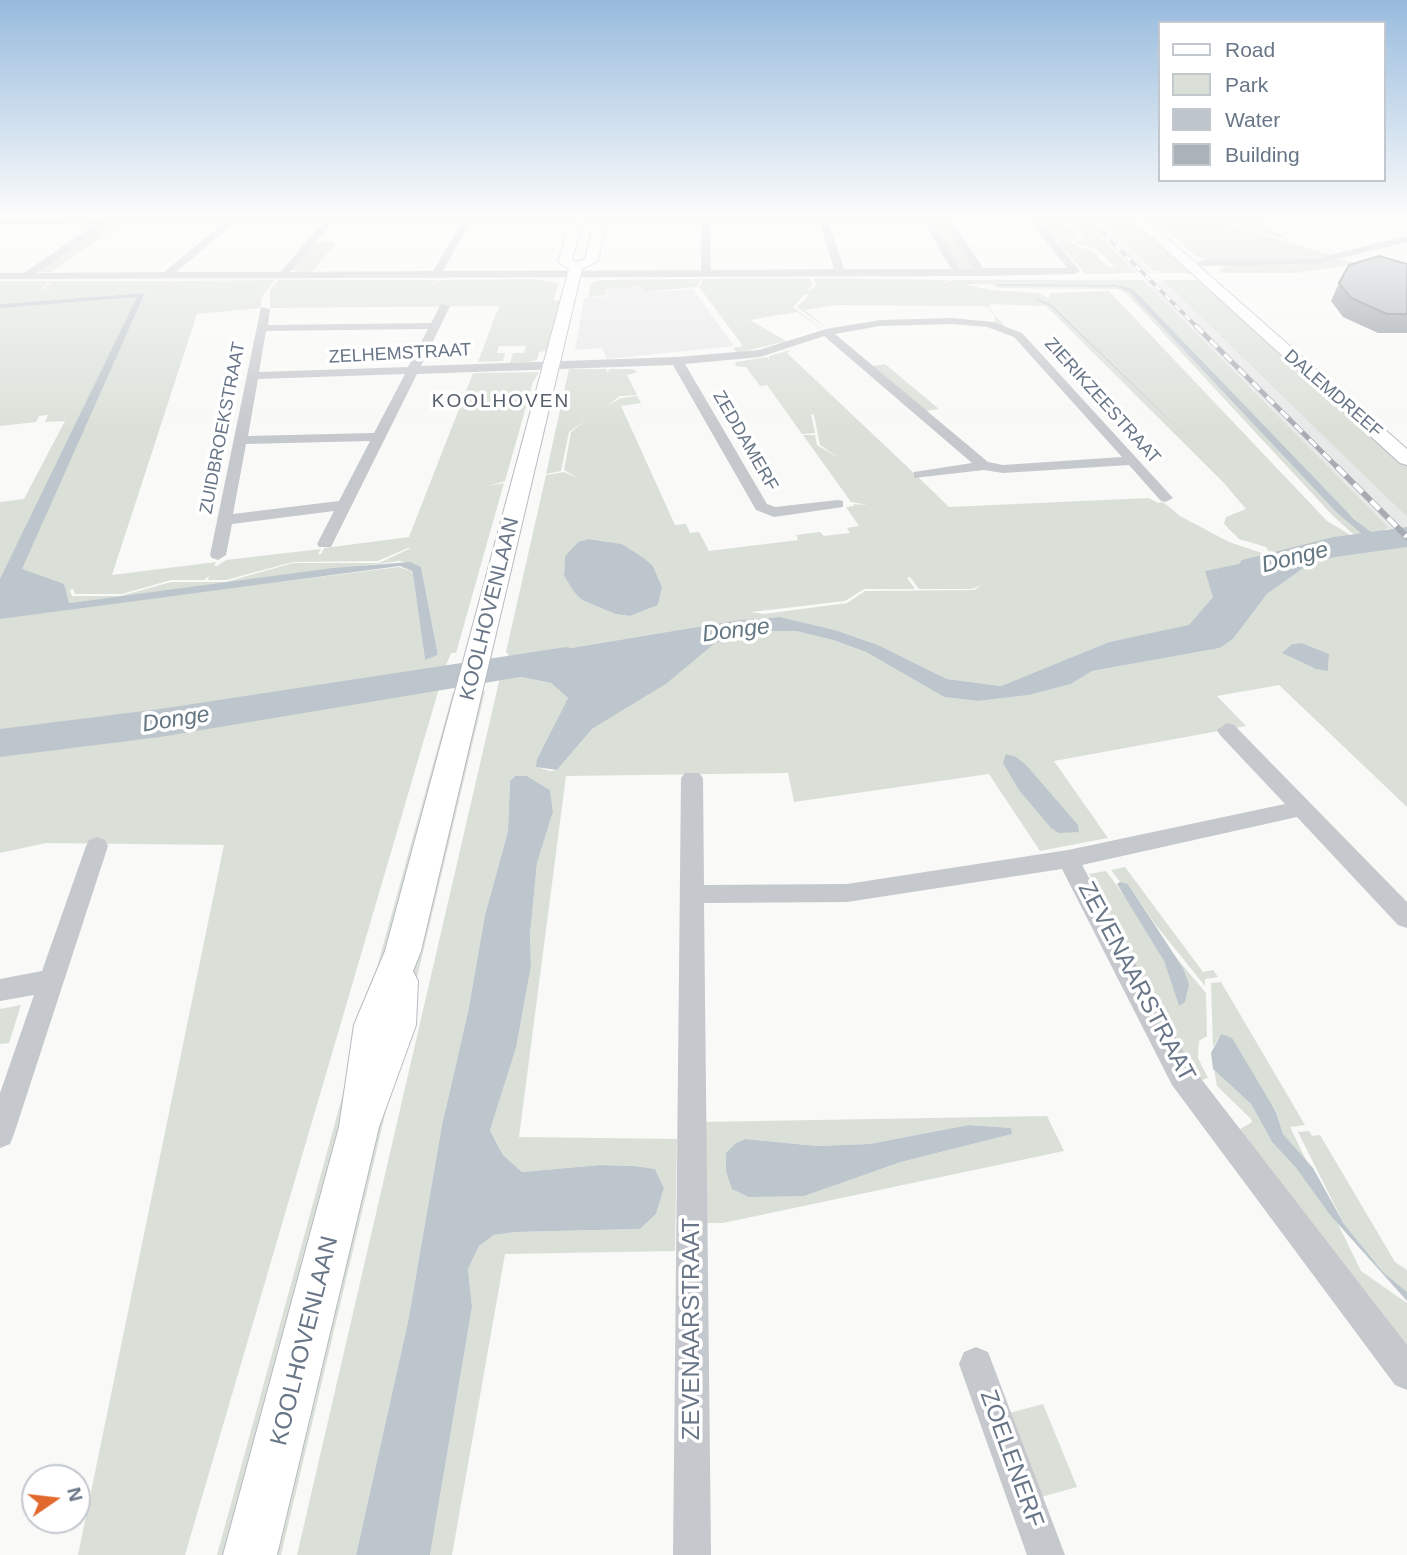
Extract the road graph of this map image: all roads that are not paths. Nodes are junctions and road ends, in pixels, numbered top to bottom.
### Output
1 (570, 289) edge
2 (1223, 289) edge
3 (1225, 289) edge
4 (445, 306) dead end
5 (265, 309) dead end
6 (1000, 314) dead end
7 (435, 326) junction
8 (261, 328) junction
9 (1010, 330) junction
10 (826, 332) junction
11 (677, 361) junction
12 (551, 364) junction
13 (412, 372) junction
14 (252, 376) junction
15 (379, 437) junction
16 (240, 440) junction
17 (1407, 442) edge
18 (1407, 459) edge
19 (1132, 461) junction
20 (984, 466) junction
21 (919, 475) dead end
22 (1166, 498) dead end
23 (838, 504) dead end
24 (345, 505) junction
25 (225, 520) junction
26 (325, 544) dead end
27 (218, 555) dead end
28 (1227, 730) dead end
29 (692, 778) dead end
30 (1302, 808) junction
31 (97, 846) dead end
32 (1068, 859) junction
33 (692, 894) junction
34 (1407, 918) edge
35 (50, 981) junction
36 (0, 990) edge
37 (0, 1134) edge
38 (976, 1364) dead end
39 (1407, 1373) edge
40 (250, 1555) edge
41 (692, 1555) edge
42 (1046, 1555) edge

1 - 12 street, KOOLHOVENLAAN
2 - 18 street, DALEMDREEF
3 - 17 street, DALEMDREEF
4 - 7 street
5 - 8 street, ZUIDBROEKSTRAAT
6 - 9 street, ZIERIKZEESTRAAT
7 - 8 street
7 - 13 street
8 - 14 street, ZUIDBROEKSTRAAT
9 - 10 street
9 - 19 street, ZIERIKZEESTRAAT
10 - 11 street, ZEDDAMERF
10 - 20 street
11 - 12 street, ZEDDAMERF
11 - 23 street, ZEDDAMERF
12 - 13 street, ZELHEMSTRAAT
12 - 40 street, KOOLHOVENLAAN
13 - 14 street, ZELHEMSTRAAT
13 - 15 street
14 - 16 street, ZUIDBROEKSTRAAT
15 - 16 street
15 - 24 street
16 - 25 street, ZUIDBROEKSTRAAT
19 - 20 street
19 - 22 street, ZIERIKZEESTRAAT
20 - 21 street
24 - 25 street
24 - 26 street
25 - 27 street, ZUIDBROEKSTRAAT
28 - 30 street
29 - 33 street, ZEVENAARSTRAAT
30 - 32 street
30 - 34 street
31 - 35 street
32 - 33 street, ZEVENAARSTRAAT
32 - 39 street, ZEVENAARSTRAAT
33 - 41 street, ZEVENAARSTRAAT
35 - 36 street
35 - 37 street
38 - 42 street, ZOELENERF

